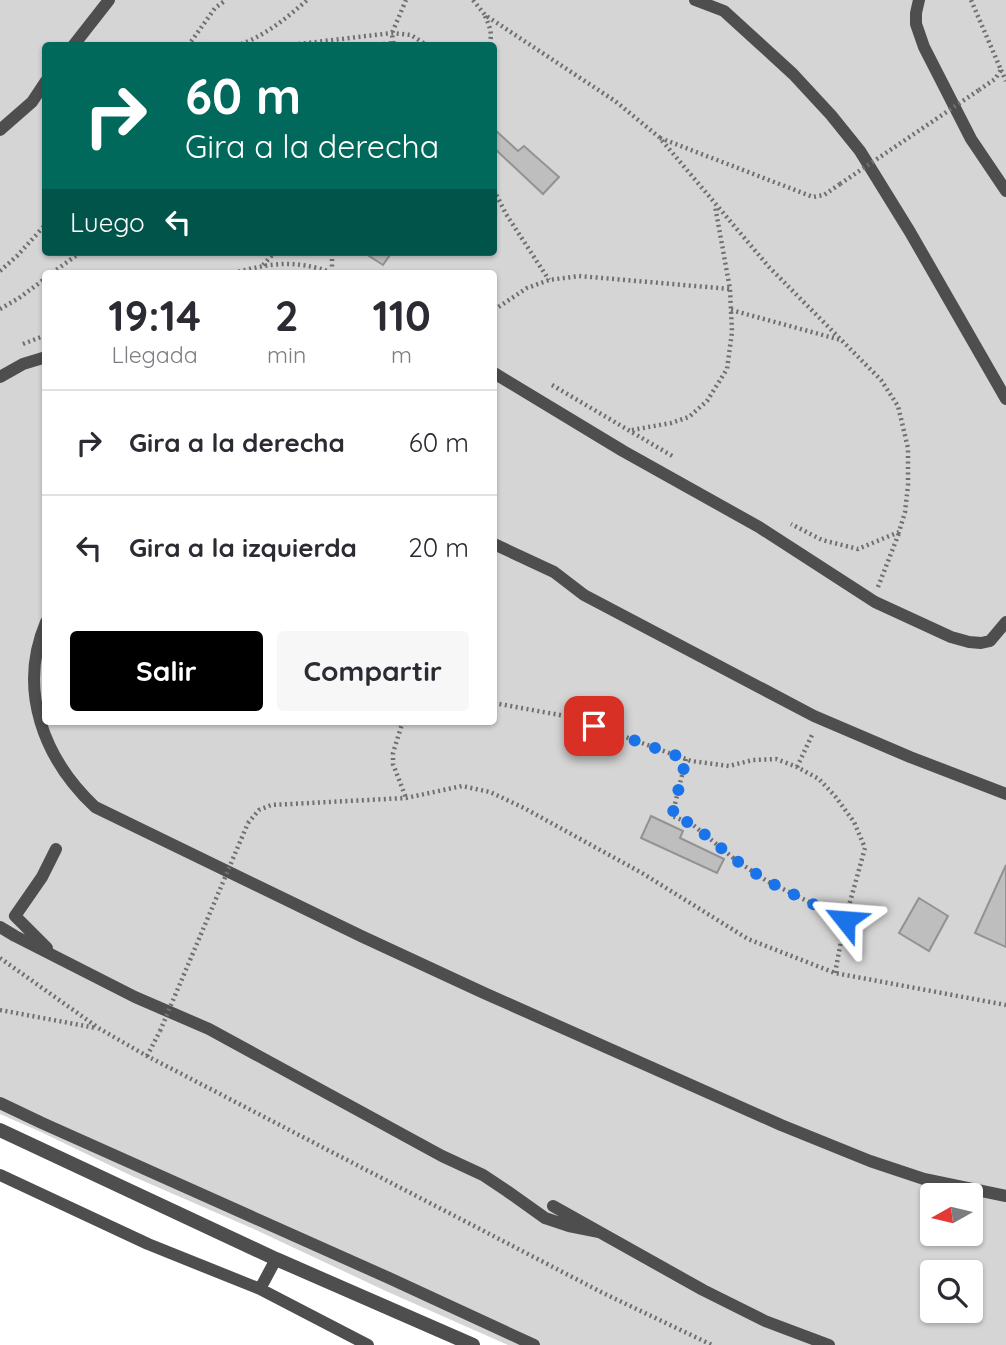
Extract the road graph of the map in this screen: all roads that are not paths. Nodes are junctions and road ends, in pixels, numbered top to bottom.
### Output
1 (109, 0) edge
2 (695, 0) edge
3 (919, 0) edge
4 (76, 42) edge
5 (42, 87) edge
6 (0, 130) edge
7 (1006, 191) edge
8 (42, 358) edge
9 (497, 375) edge
10 (0, 377) edge
11 (1006, 400) edge
12 (497, 545) edge
13 (1006, 622) edge
14 (42, 634) edge
15 (1006, 794) edge
16 (56, 849) dead end
17 (0, 927) edge
18 (57, 958) junction
19 (0, 1103) edge
20 (0, 1130) edge
21 (0, 1175) edge
22 (1006, 1196) edge
23 (553, 1206) dead end
24 (599, 1232) junction
25 (276, 1259) junction
26 (260, 1289) junction
27 (368, 1345) edge
28 (473, 1345) edge
29 (534, 1345) edge
30 (829, 1345) edge

1 - 4 lane
2 - 11 lane
3 - 7 lane
5 - 6 lane
8 - 10 lane
9 - 13 lane
12 - 15 lane
14 - 22 lane
16 - 18 lane
17 - 18 lane
18 - 24 lane
19 - 29 lane
20 - 25 street
21 - 26 lane
23 - 24 lane
24 - 30 lane
25 - 26 lane
25 - 28 street
26 - 27 lane

